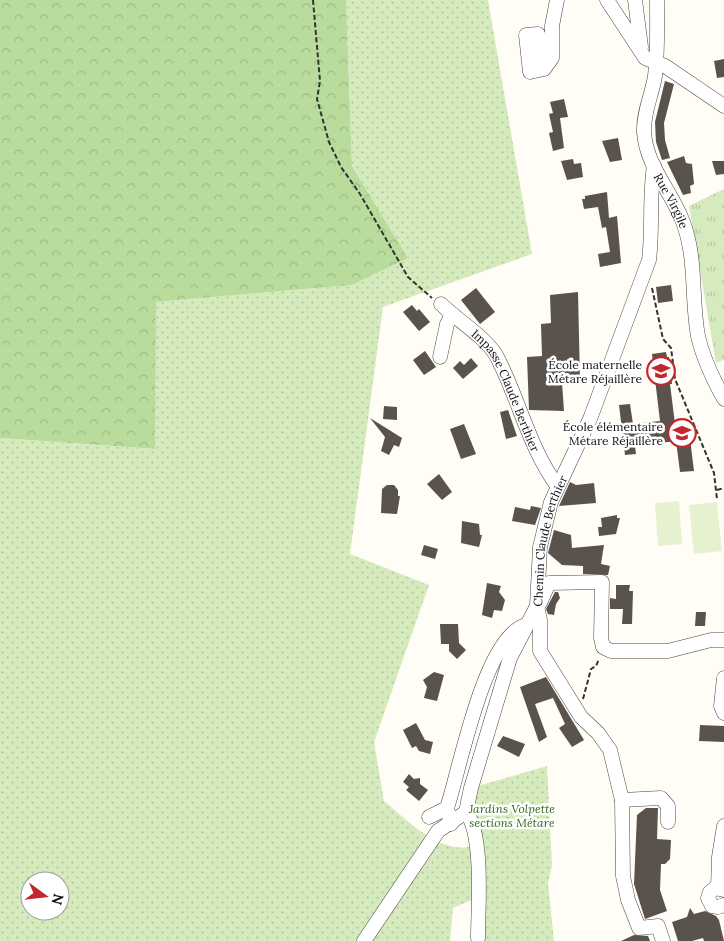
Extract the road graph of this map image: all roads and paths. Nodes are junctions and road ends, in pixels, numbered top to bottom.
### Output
1 (313, 0) edge
2 (557, 0) edge
3 (607, 0) edge
4 (635, 0) edge
5 (657, 0) edge
6 (642, 50) junction
7 (656, 64) junction
8 (544, 69) dead end
9 (724, 106) edge
10 (654, 166) junction
11 (652, 287) dead end
12 (441, 304) joint
13 (452, 315) junction
14 (440, 357) dead end
15 (724, 399) edge
16 (558, 487) junction
17 (724, 488) edge
18 (717, 490) junction
19 (717, 500) dead end
20 (537, 606) junction
21 (529, 624) junction
22 (724, 640) edge
23 (603, 647) junction
24 (724, 678) edge
25 (724, 713) edge
26 (581, 717) junction
27 (622, 800) junction
28 (447, 808) junction
29 (466, 812) junction
30 (429, 817) dead end
31 (668, 822) dead end
32 (450, 824) junction
33 (724, 826) edge
34 (721, 889) edge
35 (723, 910) edge
36 (478, 938) dead end
37 (364, 941) edge
38 (663, 941) edge

1 - 12 path
2 - 8 street
3 - 6 street
4 - 6 street
5 - 7 street, Rue Virgile
6 - 7 street
7 - 9 street
7 - 10 street, Rue Virgile
10 - 15 street, Rue Virgile
10 - 16 street, Chemin Claude Berthier
11 - 18 path
12 - 13 street, Impasse Claude Berthier
13 - 14 street
13 - 16 street, Impasse Claude Berthier
16 - 20 street, Chemin Claude Berthier
17 - 18 path
18 - 19 path
20 - 21 street, Chemin Claude Berthier
20 - 23 street
20 - 26 street
21 - 28 street
21 - 29 street, Chemin Claude Berthier
22 - 23 street
23 - 26 path
24 - 25 street
26 - 27 street
27 - 31 street
27 - 38 street
28 - 30 street
28 - 32 street
29 - 32 street
29 - 36 street
32 - 37 street
33 - 34 street
34 - 35 street

